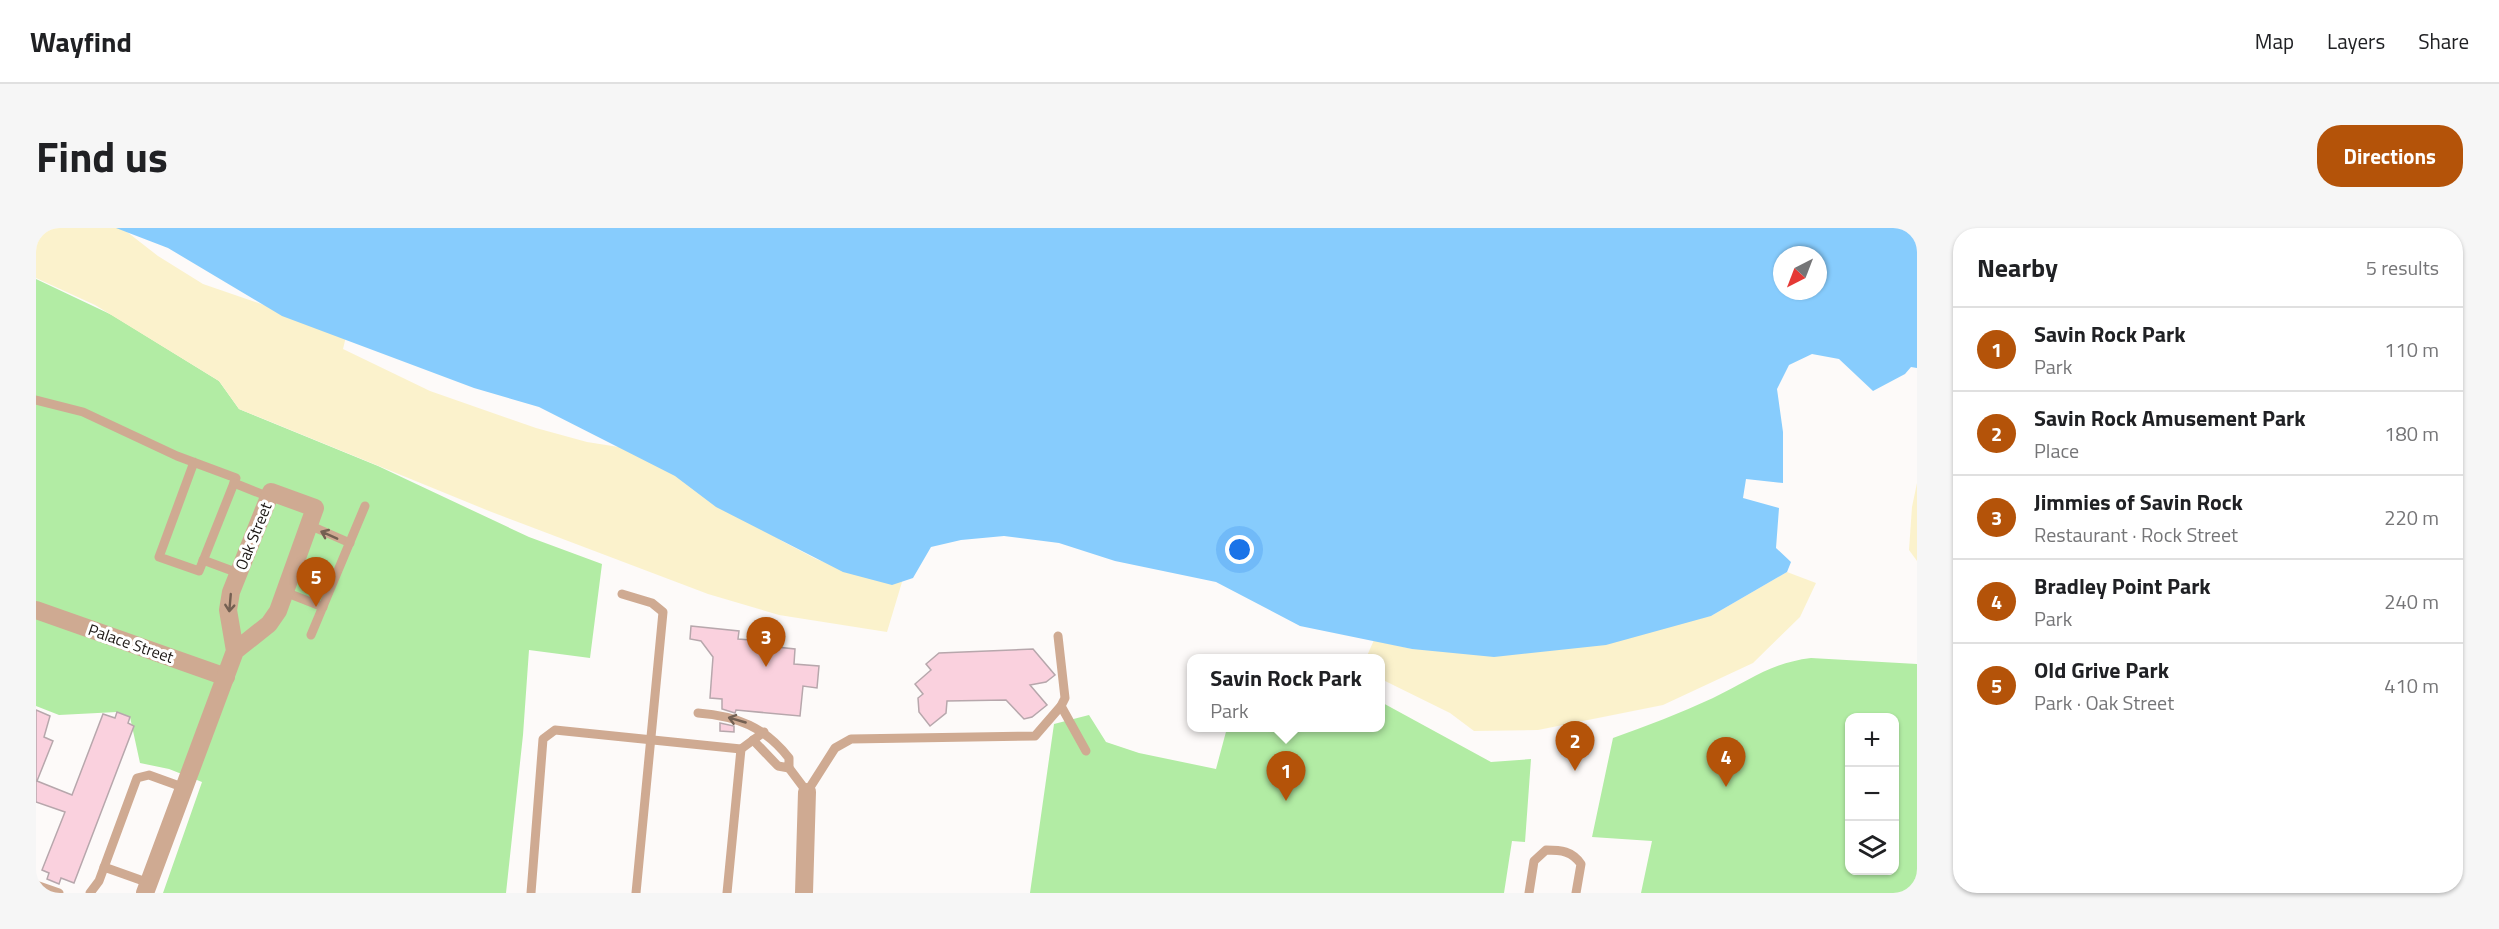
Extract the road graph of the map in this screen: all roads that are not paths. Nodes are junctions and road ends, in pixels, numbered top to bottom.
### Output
1 (36, 400) edge
2 (194, 462) junction
3 (234, 483) junction
4 (269, 497) junction
5 (365, 506) dead end
6 (309, 525) junction
7 (350, 543) junction
8 (204, 560) junction
9 (238, 573) junction
10 (285, 592) junction
11 (622, 594) dead end
12 (323, 607) junction
13 (36, 610) edge
14 (311, 635) dead end
15 (1058, 636) dead end
16 (235, 651) junction
17 (226, 677) junction
18 (1061, 706) junction
19 (698, 713) dead end
20 (764, 732) junction
21 (753, 740) junction
22 (650, 741) junction
23 (741, 749) junction
24 (1086, 751) dead end
25 (789, 768) junction
26 (185, 788) junction
27 (807, 792) junction
28 (104, 867) junction
29 (36, 885) edge
30 (147, 888) edge
31 (57, 893) edge
32 (90, 893) edge
33 (531, 893) edge
34 (636, 893) edge
35 (727, 893) edge
36 (804, 893) edge
37 (1529, 893) edge
38 (1576, 893) edge

1 - 2 lane
2 - 3 lane
2 - 8 lane
3 - 4 lane
3 - 8 lane
4 - 6 street, Oak Street
4 - 9 street, Oak Street
5 - 7 lane
7 -> 6 lane
6 - 10 street
7 - 12 lane
8 - 9 lane
9 -> 16 street, Oak Street
10 - 12 lane
10 - 16 street
11 - 22 lane
12 - 14 lane
13 - 17 street, Palace Street
15 - 18 lane
16 - 17 street, Oak Street
17 - 26 street, Oak Street
18 - 24 lane
18 - 27 lane
20 -> 19 lane
20 - 21 lane
20 - 25 lane
21 - 23 lane
21 - 25 lane
22 - 23 lane
22 - 33 lane
22 - 34 lane
23 - 35 lane
25 - 27 lane
26 - 28 lane
26 - 30 street, Oak Street
27 - 36 street
28 - 30 lane
28 - 32 lane
29 - 31 lane
37 - 38 lane

